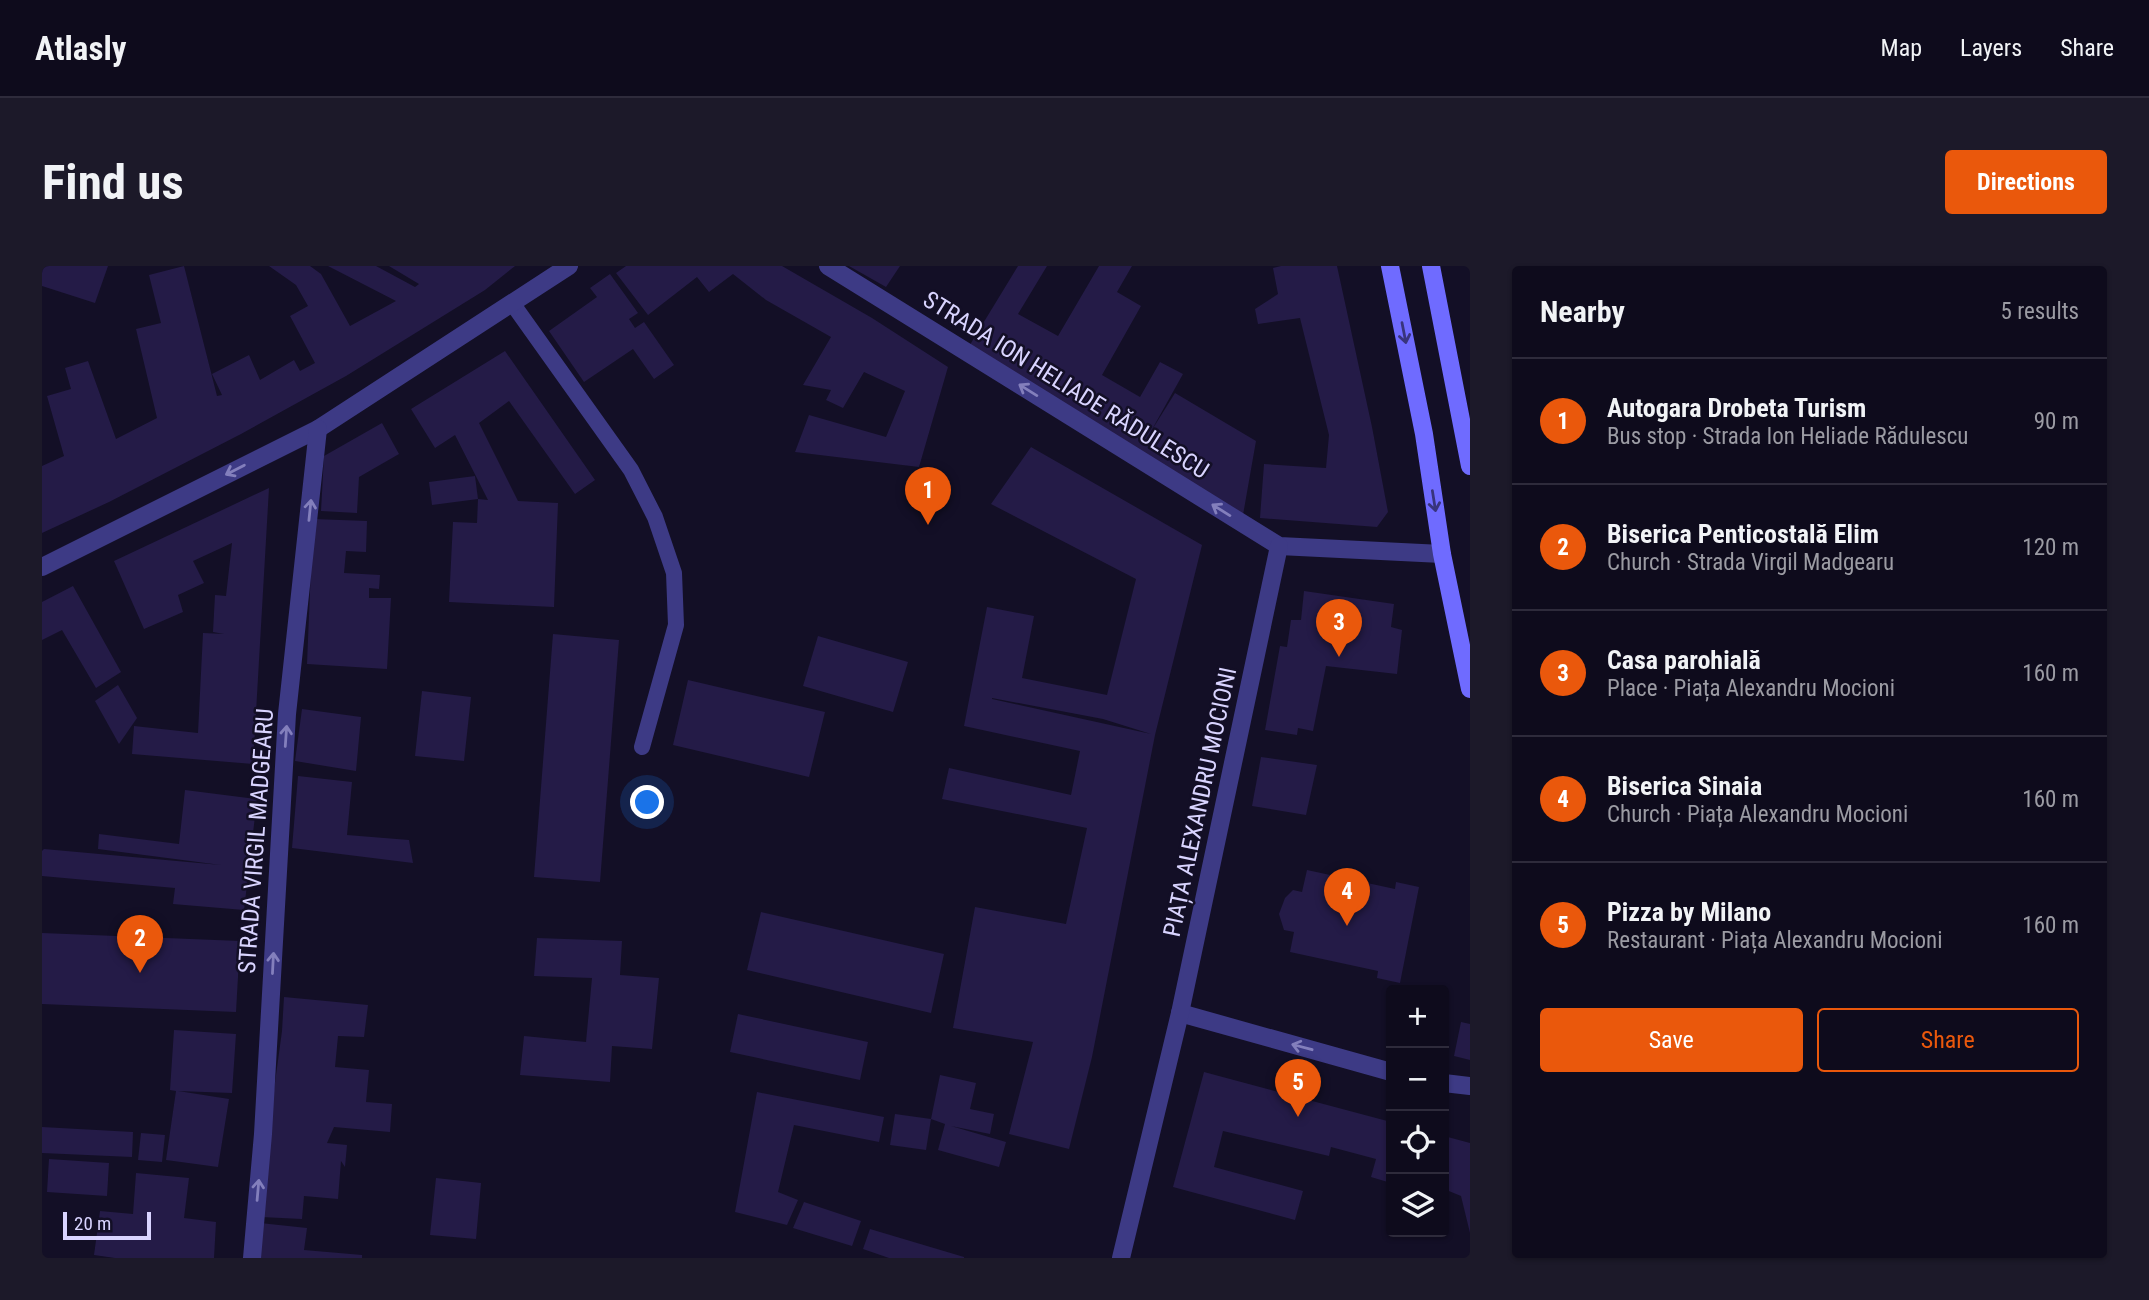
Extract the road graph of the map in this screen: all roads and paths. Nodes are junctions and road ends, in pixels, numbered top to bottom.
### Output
1 (569, 266) edge
2 (828, 266) edge
3 (1390, 266) edge
4 (1431, 266) edge
5 (512, 303) junction
6 (318, 429) junction
7 (1470, 466) edge
8 (1279, 547) junction
9 (1443, 554) junction
10 (42, 567) edge
11 (1470, 689) edge
12 (642, 747) dead end
13 (1180, 1013) junction
14 (1386, 1071) edge
15 (1449, 1084) edge
16 (1470, 1087) edge
17 (252, 1258) edge
18 (1121, 1258) edge

1 - 5 street
8 -> 2 street, STRADA ION HELIADE RĂDULESCU
3 -> 9 main road
4 - 7 main road
5 - 6 street
5 - 12 lane
6 -> 10 street
17 -> 6 street, STRADA VIRGIL MADGEARU
8 - 9 street
8 - 13 street, PIAȚA ALEXANDRU MOCIONI
9 - 11 main road
14 -> 13 street
13 - 18 street, PIAȚA ALEXANDRU MOCIONI
15 - 16 street

